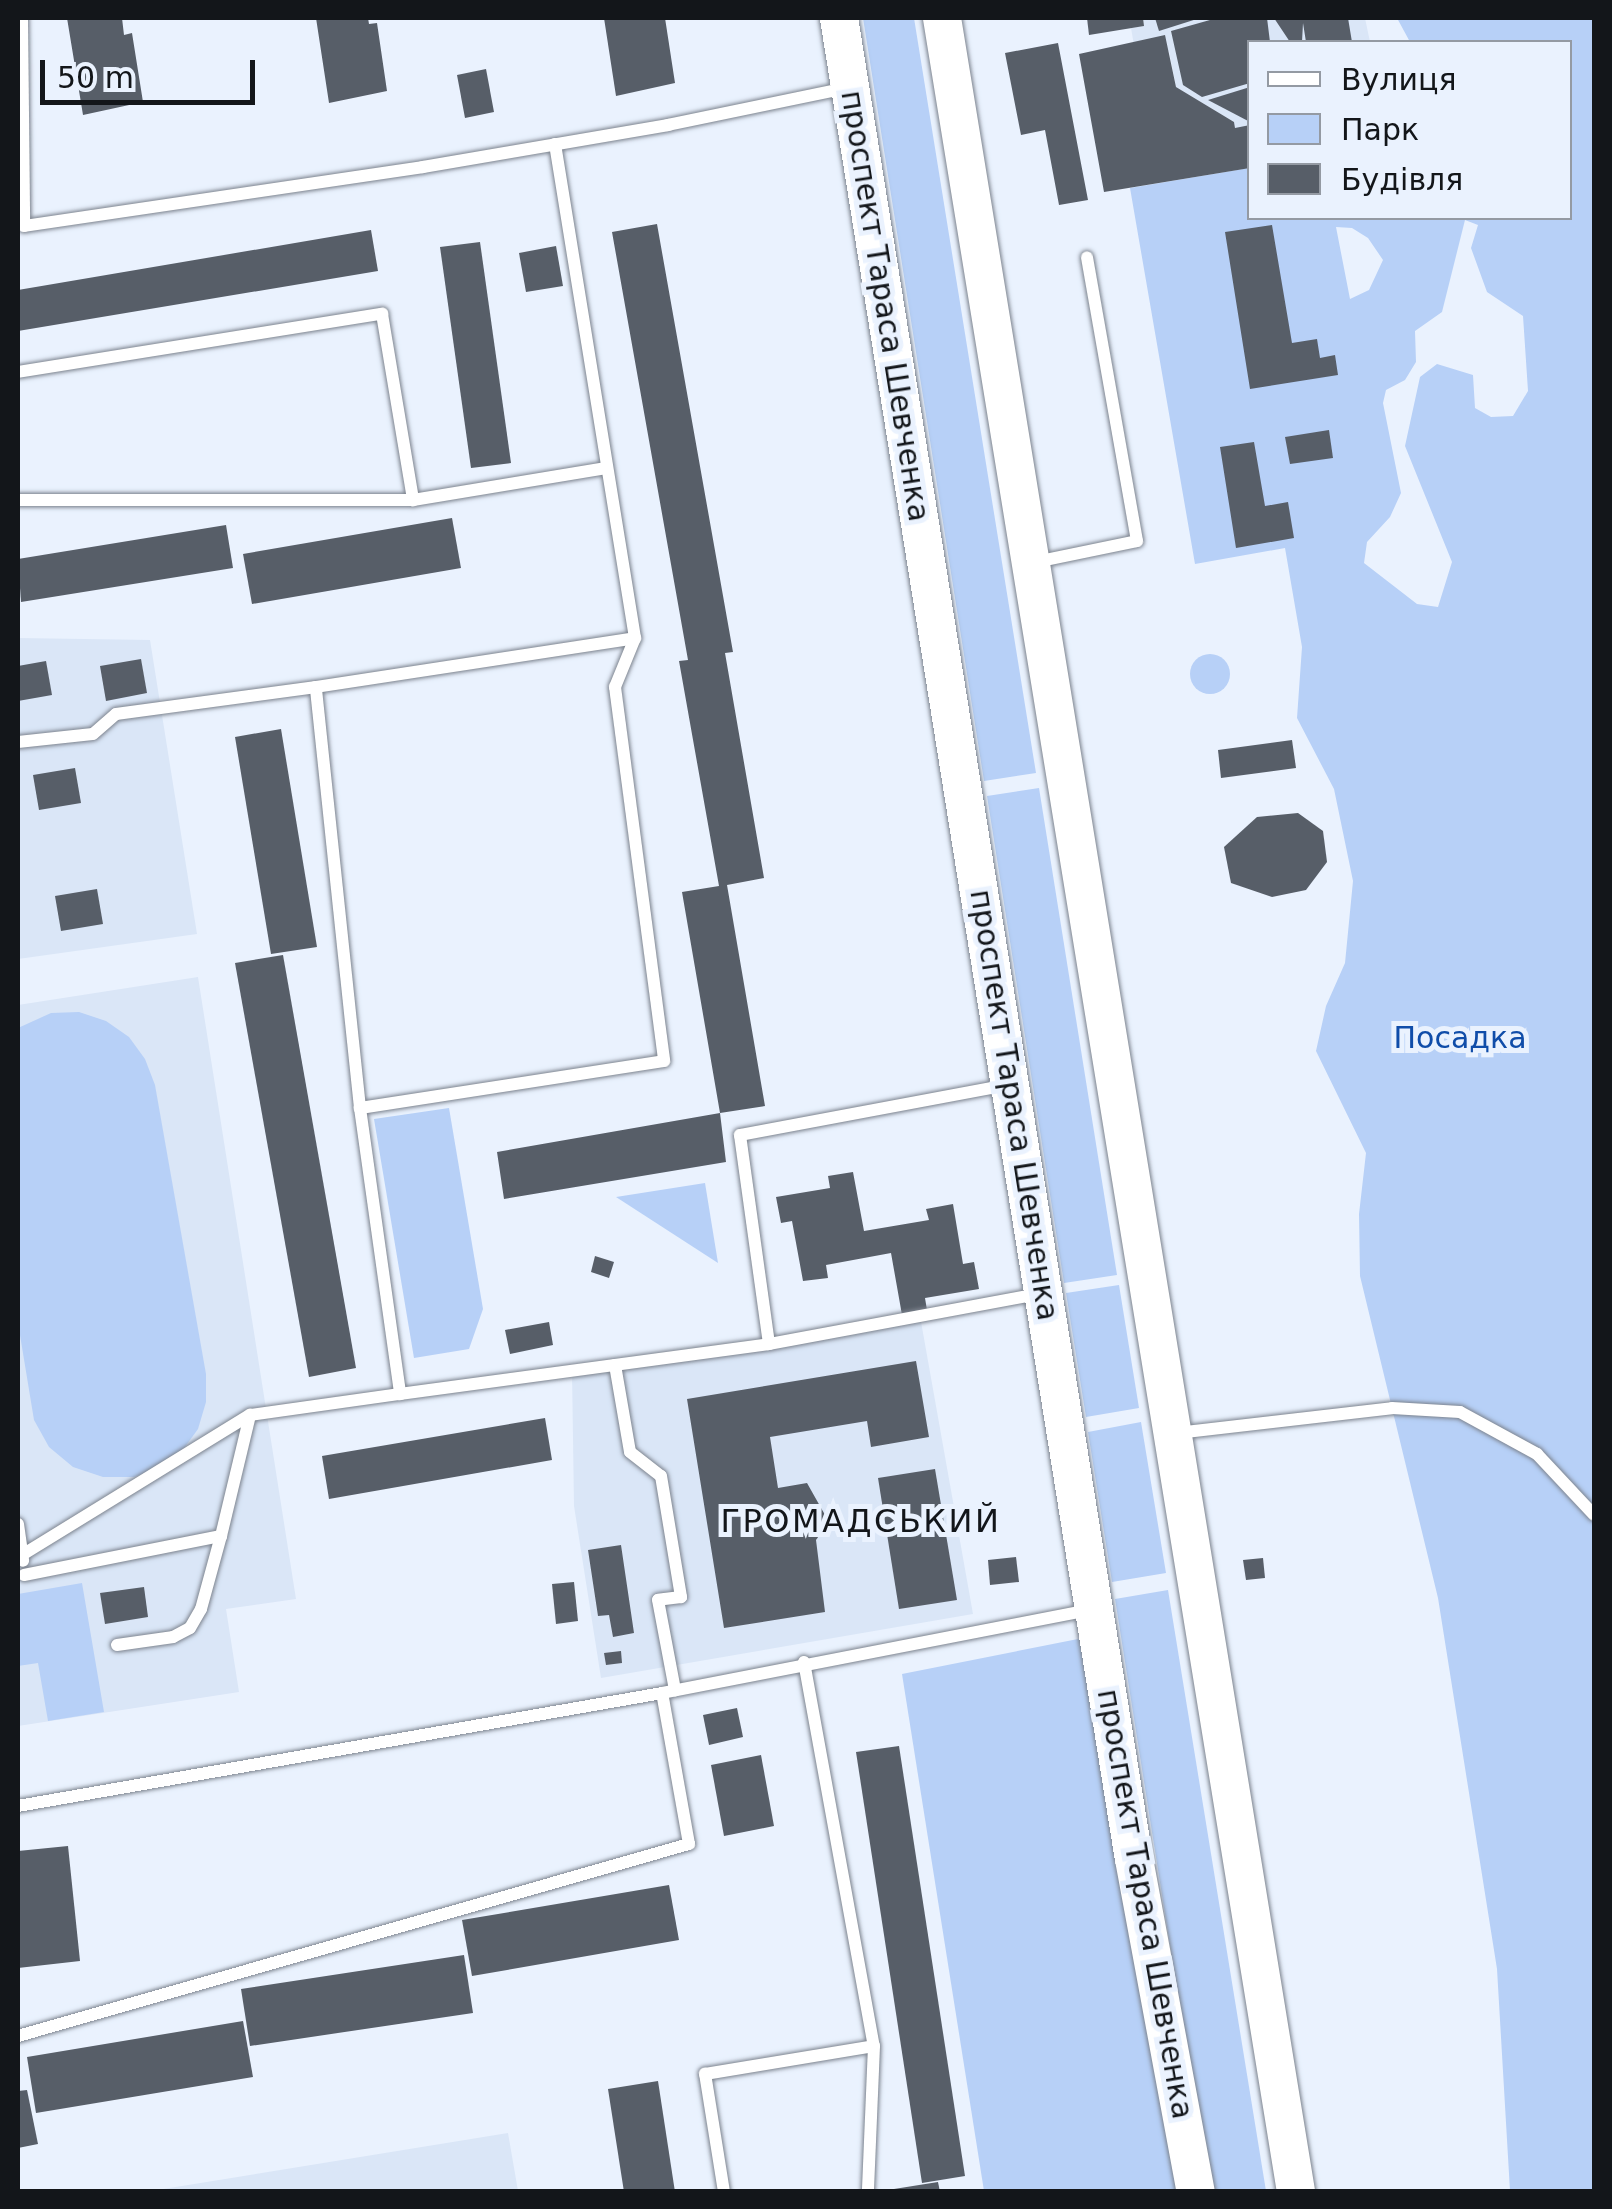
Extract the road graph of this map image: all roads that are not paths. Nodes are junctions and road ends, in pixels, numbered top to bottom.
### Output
1 (22, 18) edge
2 (839, 18) edge
3 (942, 18) edge
4 (19, 36) edge
5 (850, 87) junction
6 (554, 144) junction
7 (1087, 257) dead end
8 (18, 372) edge
9 (606, 468) junction
10 (18, 500) edge
11 (412, 500) junction
12 (1029, 564) junction
13 (635, 638) junction
14 (316, 687) junction
15 (18, 742) edge
16 (1010, 1084) junction
17 (360, 1108) junction
18 (1044, 1293) junction
19 (769, 1344) junction
20 (615, 1365) junction
21 (400, 1394) junction
22 (250, 1414) junction
23 (1170, 1434) junction
24 (1594, 1516) edge
25 (18, 1524) edge
26 (221, 1536) junction
27 (22, 1556) junction
28 (21, 1576) edge
29 (1095, 1609) junction
30 (117, 1645) dead end
31 (804, 1662) junction
32 (668, 1691) junction
33 (18, 1806) edge
34 (18, 2036) edge
35 (874, 2046) junction
36 (724, 2192) edge
37 (868, 2192) edge
38 (1196, 2192) edge
39 (1296, 2192) edge

1 - 4 lane
2 - 5 main road, проспект Тараса Шевченка
3 - 12 main road
4 - 6 lane
5 - 6 lane
5 - 16 main road, проспект Тараса Шевченка
6 - 9 lane
7 - 12 lane
8 - 11 lane
9 - 11 lane
9 - 13 lane
10 - 11 lane
12 - 23 main road
13 - 14 lane
13 - 17 lane
14 - 15 lane
14 - 17 lane
16 - 18 main road, проспект Тараса Шевченка
16 - 19 lane
17 - 21 lane
18 - 19 lane
18 - 29 main road, проспект Тараса Шевченка
19 - 20 lane
20 - 21 lane
20 - 32 lane
21 - 22 lane
22 - 26 lane
22 - 27 lane
23 - 24 lane
23 - 39 main road
25 - 27 lane
26 - 28 lane
26 - 30 lane
27 - 28 lane
29 - 31 lane
29 - 38 main road, проспект Тараса Шевченка
31 - 32 lane
31 - 35 lane
32 - 33 lane
32 - 34 lane
35 - 36 lane
35 - 37 lane

